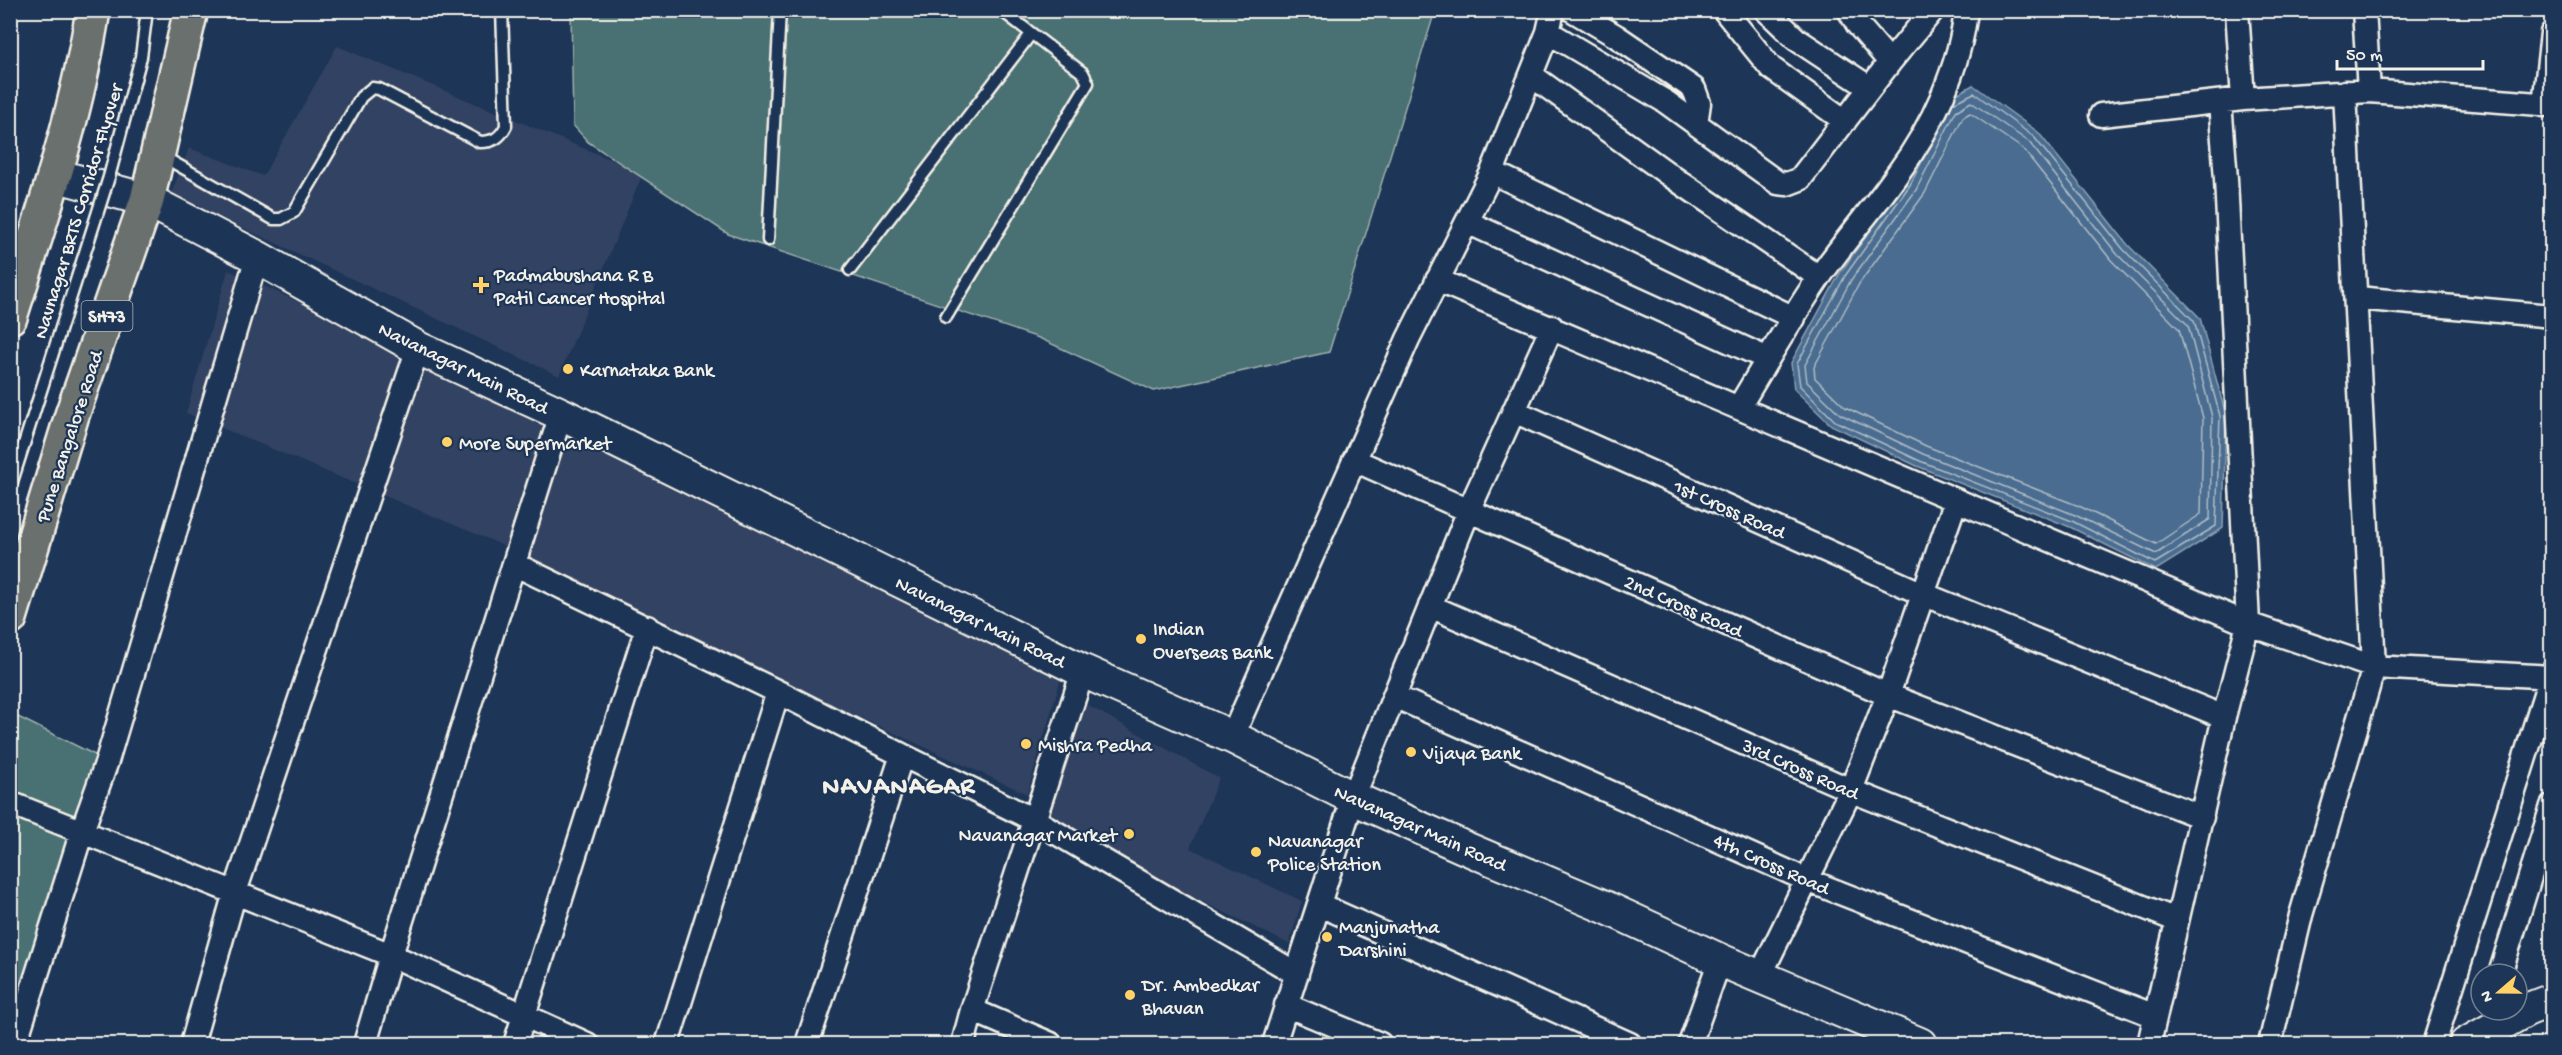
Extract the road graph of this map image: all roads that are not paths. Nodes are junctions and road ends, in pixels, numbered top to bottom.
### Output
1 (93, 10) edge
2 (147, 10) edge
3 (191, 10) edge
4 (502, 10) edge
5 (780, 10) edge
6 (1001, 10) edge
7 (1572, 10) edge
8 (1724, 10) edge
9 (1766, 10) edge
10 (1833, 10) edge
11 (1933, 10) edge
12 (2237, 10) edge
13 (2364, 10) edge
14 (1963, 11) edge
15 (1854, 18) edge
16 (1550, 21) edge
17 (2552, 33) edge
18 (1032, 34) junction
19 (1890, 62) junction
20 (1531, 75) junction
21 (1870, 88) junction
22 (2369, 91) junction
23 (2345, 92) junction
24 (2231, 101) junction
25 (2548, 105) edge
26 (2101, 115) dead end
27 (1845, 121) junction
28 (1696, 124) junction
29 (159, 155) junction
30 (1492, 172) junction
31 (54, 175) junction
32 (147, 200) junction
33 (1467, 222) junction
34 (768, 240) dead end
35 (256, 257) junction
36 (850, 270) dead end
37 (1819, 277) junction
38 (1437, 280) junction
39 (2356, 298) junction
40 (2552, 316) edge
41 (10, 317) edge
42 (946, 317) dead end
43 (1794, 318) junction
44 (1552, 327) junction
45 (418, 348) junction
46 (1768, 359) junction
47 (1739, 407) junction
48 (1514, 411) junction
49 (561, 414) junction
50 (1354, 460) junction
51 (10, 488) edge
52 (1967, 504) junction
53 (1469, 510) junction
54 (514, 564) junction
55 (1932, 598) junction
56 (1430, 606) junction
57 (10, 618) edge
58 (2248, 624) junction
59 (647, 627) junction
60 (2374, 667) junction
61 (1083, 671) junction
62 (2551, 675) edge
63 (778, 692) junction
64 (1394, 696) junction
65 (1900, 699) junction
66 (2224, 717) junction
67 (1232, 737) junction
68 (902, 756) junction
69 (1864, 796) junction
70 (1353, 798) junction
71 (10, 803) edge
72 (2552, 806) edge
73 (2202, 817) junction
74 (1035, 821) junction
75 (82, 831) junction
76 (1807, 879) junction
77 (235, 892) junction
78 (1320, 905) junction
79 (2176, 920) junction
80 (391, 955) junction
81 (1720, 960) junction
82 (2504, 962) edge
83 (1297, 974) junction
84 (1760, 976) junction
85 (2552, 1000) edge
86 (1286, 1005) junction
87 (972, 1010) junction
88 (523, 1014) junction
89 (2155, 1016) junction
90 (2479, 1030) edge
91 (15, 1044) edge
92 (192, 1044) edge
93 (365, 1044) edge
94 (515, 1044) edge
95 (587, 1044) edge
96 (667, 1044) edge
97 (807, 1044) edge
98 (963, 1044) edge
99 (1051, 1044) edge
100 (1274, 1044) edge
101 (1380, 1044) edge
102 (1630, 1044) edge
103 (1690, 1044) edge
104 (1920, 1044) edge
105 (2149, 1044) edge
106 (2270, 1044) edge
107 (2434, 1044) edge

1 - 31 main road
2 - 51 lane, Navnagar BRTS Corridor Flyover, bridge
3 - 29 main road, Pune Bangalore Road / SH73
4 - 29 lane
5 - 34 lane
6 - 18 lane
7 - 28 street
8 - 27 street
9 - 21 street
10 - 15 street
11 - 19 street
12 - 24 street
13 - 22 street
14 - 37 street
15 - 19 street
16 - 20 street
16 - 28 street
17 - 25 street
18 - 36 lane
18 - 42 lane
19 - 21 street
20 - 30 street
20 - 37 street
21 - 27 street
22 - 23 street
22 - 25 street
23 - 24 street
23 - 39 street
24 - 26 street
24 - 58 street
27 - 28 street
29 - 32 main road, Pune Bangalore Road / SH73
30 - 33 street
30 - 43 street
31 - 32 main road, Navanagar Main Road
31 - 41 main road
32 - 35 main road, Navanagar Main Road
32 - 57 main road, Pune Bangalore Road / SH73
33 - 38 street
33 - 46 street
35 - 45 main road, Navanagar Main Road
35 - 75 street
37 - 43 street
38 - 44 street
38 - 50 street
39 - 40 street
39 - 60 street
43 - 46 street
44 - 47 street
44 - 48 street
45 - 49 main road, Navanagar Main Road
45 - 77 street
46 - 47 street
47 - 52 street
48 - 53 street
48 - 55 street, 1st Cross Road
49 - 54 street
49 - 61 main road, Navanagar Main Road
50 - 53 street, 2nd Cross Road
50 - 67 street
52 - 55 street
52 - 58 street
53 - 56 street
53 - 65 street, 2nd Cross Road
54 - 59 street
54 - 80 street
55 - 65 street
55 - 66 street, 1st Cross Road
56 - 64 street
56 - 69 street, 3rd Cross Road
58 - 60 street
58 - 66 street
59 - 63 street
59 - 88 street
60 - 62 street
60 - 106 street
61 - 67 main road, Navanagar Main Road
61 - 74 street
62 - 107 street
63 - 68 street
63 - 96 street
64 - 70 street
64 - 76 street, 4th Cross Road
65 - 69 street
65 - 73 street, 2nd Cross Road
66 - 73 street
67 - 70 main road, Navanagar Main Road
68 - 74 street
68 - 97 street
69 - 76 street
69 - 79 street, 3rd Cross Road
70 - 78 street
70 - 81 main road, Navanagar Main Road
71 - 75 street
72 - 82 street
73 - 79 street
74 - 83 street
74 - 87 street
75 - 77 street
75 - 91 street
76 - 84 street
76 - 89 street, 4th Cross Road
77 - 80 street
77 - 92 street
78 - 83 street
78 - 102 street
79 - 89 street
80 - 88 street
80 - 93 street
81 - 84 main road, Navanagar Main Road
81 - 103 street
83 - 86 street
84 - 104 main road, Navanagar Main Road
85 - 90 main road
86 - 100 street
86 - 101 street
87 - 98 street
87 - 99 street
88 - 94 street
88 - 95 street
89 - 105 street

